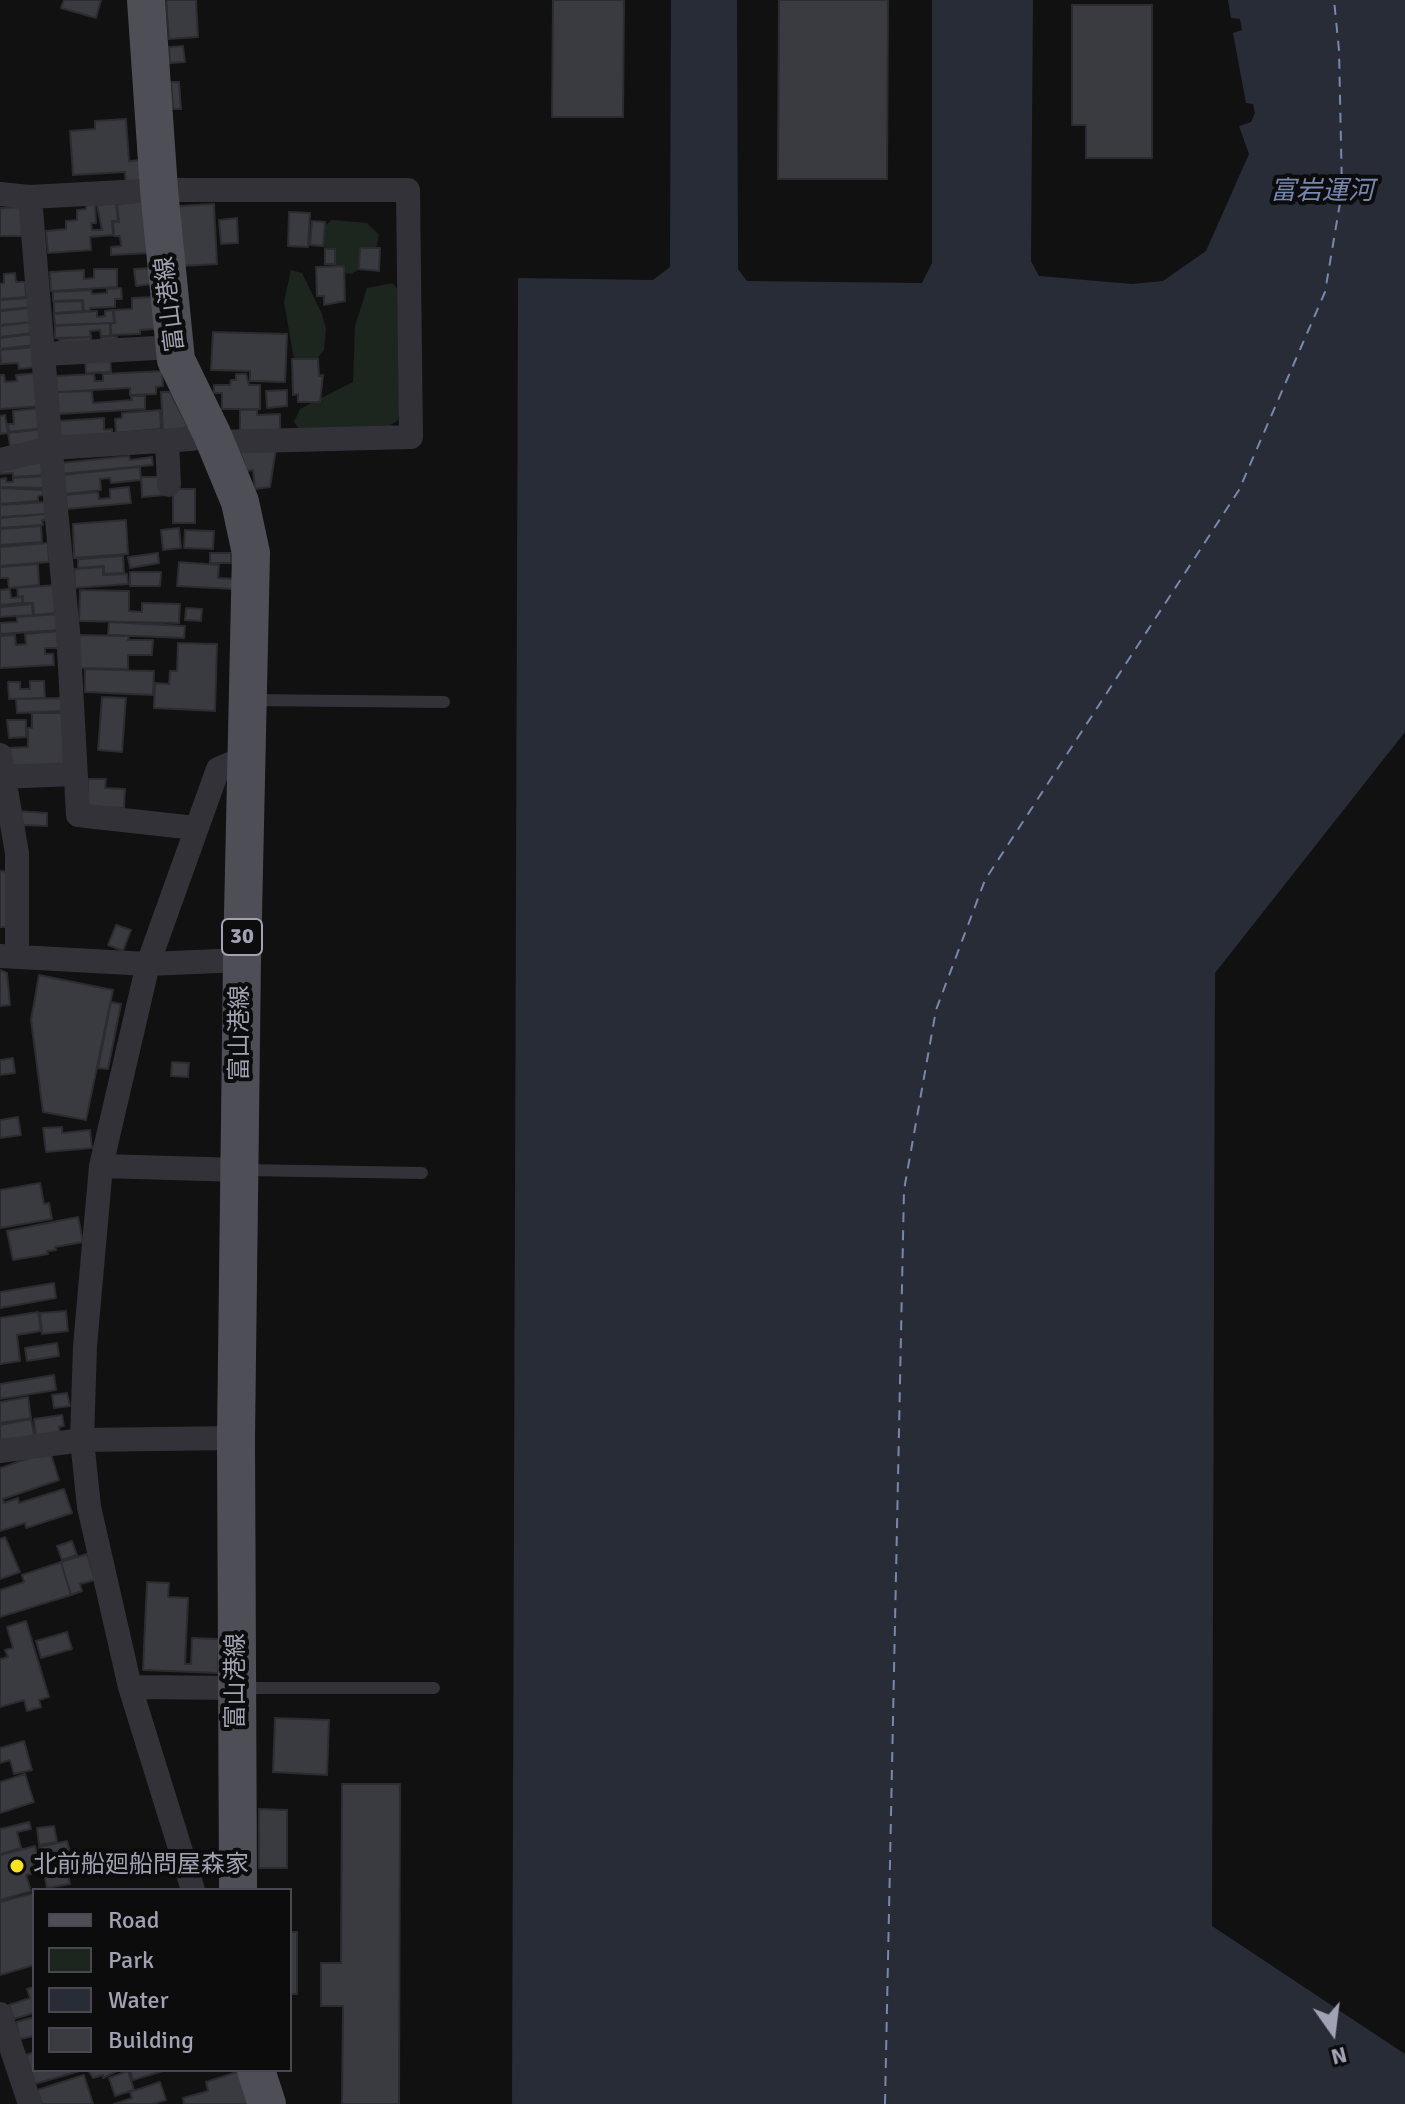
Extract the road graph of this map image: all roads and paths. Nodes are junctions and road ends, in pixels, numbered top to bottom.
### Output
1 (146, 0) edge
2 (159, 190) junction
3 (0, 194) edge
4 (30, 197) junction
5 (175, 347) junction
6 (44, 354) junction
7 (214, 438) junction
8 (167, 441) junction
9 (52, 448) junction
10 (0, 460) edge
11 (169, 485) dead end
12 (248, 700) junction
13 (444, 702) dead end
14 (246, 757) junction
15 (1, 770) edge
16 (74, 774) junction
17 (195, 828) junction
18 (8, 956) edge
19 (242, 960) junction
20 (148, 964) junction
21 (101, 1166) junction
22 (241, 1170) junction
23 (422, 1173) dead end
24 (236, 1438) junction
25 (82, 1440) junction
26 (0, 1451) edge
27 (130, 1687) junction
28 (237, 1688) junction
29 (434, 1688) dead end
30 (192, 1888) edge
31 (238, 1888) edge
32 (0, 2014) edge
33 (257, 2072) edge
34 (30, 2104) edge
35 (267, 2104) edge

1 - 2 main road, 富山港線 / 30
2 - 4 street
2 - 5 main road, 富山港線 / 30
2 - 7 street
3 - 4 street
4 - 6 street
5 - 6 street
5 - 7 main road, 富山港線 / 30
6 - 9 street
7 - 8 street
7 - 12 main road, 富山港線 / 30
8 - 9 street
8 - 11 street
9 - 10 street
9 - 16 street
12 - 13 lane
12 - 14 main road, 富山港線 / 30
14 - 17 street
14 - 19 main road, 富山港線 / 30
15 - 16 street
15 - 18 street
16 - 17 street
17 - 20 street
18 - 20 street
19 - 20 street
19 - 22 main road, 富山港線 / 30
20 - 21 street
21 - 22 street
21 - 25 street
22 - 23 lane
22 - 24 main road, 富山港線 / 30
24 - 25 street
24 - 28 main road, 富山港線 / 30
25 - 26 street
25 - 27 street
27 - 28 street
27 - 30 street
28 - 29 lane
28 - 31 main road, 富山港線 / 30
32 - 34 street
33 - 35 main road

